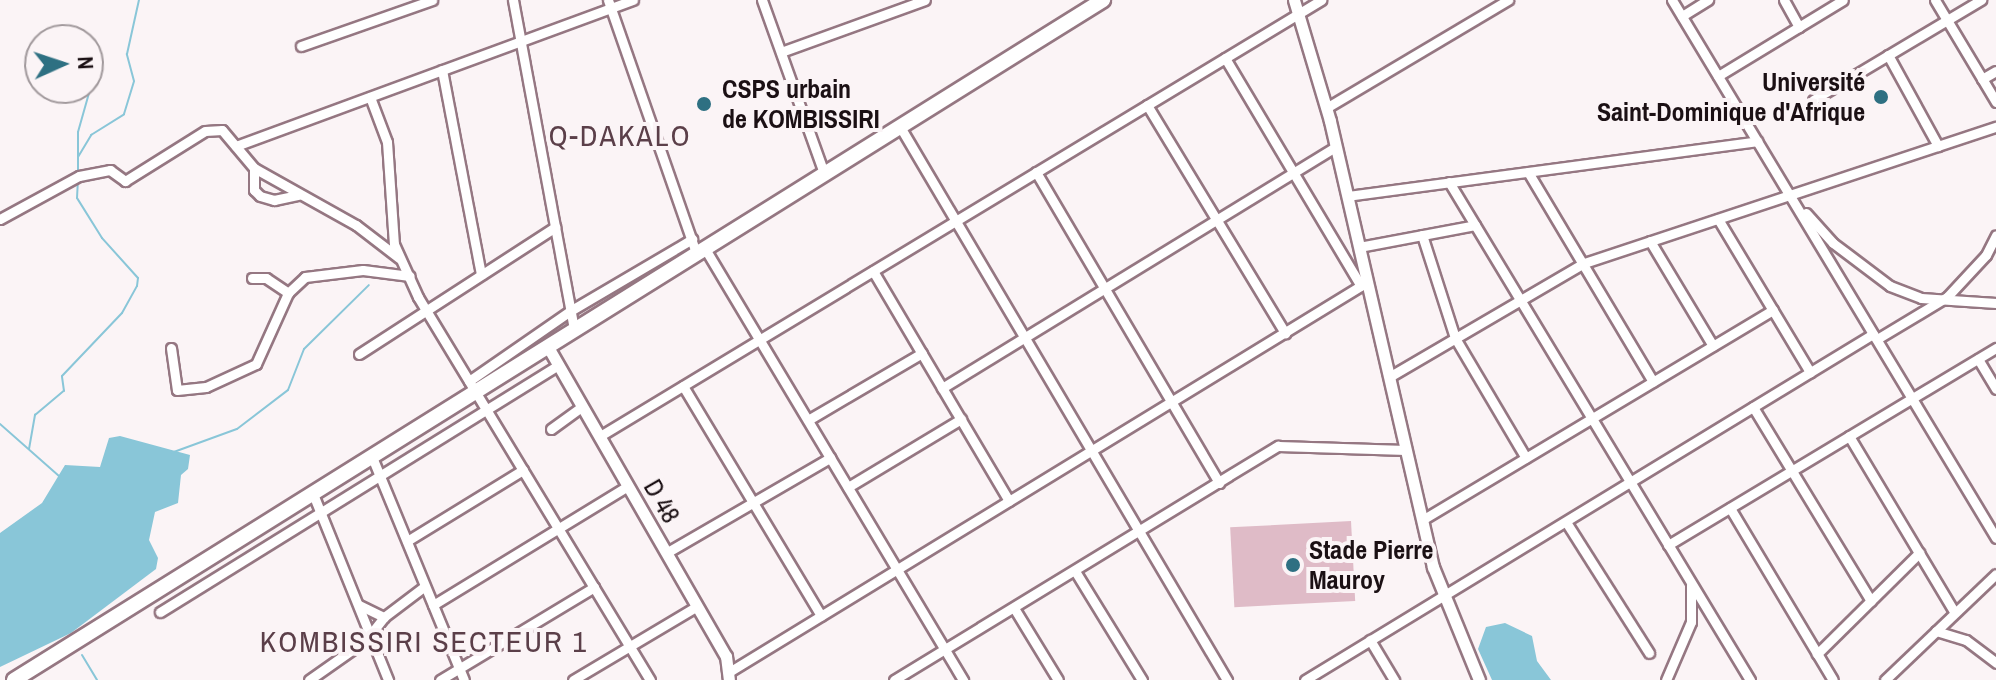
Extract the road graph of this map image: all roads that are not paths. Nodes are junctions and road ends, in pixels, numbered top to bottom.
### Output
1 (430, 0) edge
2 (513, 0) edge
3 (633, 0) edge
4 (762, 0) edge
5 (925, 0) edge
6 (1103, 0) edge
7 (1294, 0) edge
8 (1321, 0) edge
9 (1508, 0) edge
10 (1672, 0) edge
11 (1708, 0) edge
12 (1784, 0) edge
13 (1843, 0) edge
14 (1935, 0) edge
15 (1981, 0) edge
16 (609, 4) edge
17 (1299, 14) junction
18 (1682, 16) junction
19 (1947, 20) junction
20 (1799, 27) junction
21 (521, 41) junction
22 (301, 46) dead end
23 (781, 52) junction
24 (1888, 55) junction
25 (1225, 58) junction
26 (442, 70) junction
27 (1996, 71) edge
28 (1718, 76) junction
29 (1982, 79) junction
30 (370, 97) junction
31 (1813, 100) dead end
32 (1996, 102) edge
33 (1147, 105) junction
34 (1326, 108) junction
35 (899, 125) junction
36 (1996, 127) edge
37 (1757, 141) junction
38 (236, 146) junction
39 (1938, 146) junction
40 (1336, 147) junction
41 (254, 168) junction
42 (1036, 172) junction
43 (1528, 172) junction
44 (824, 173) junction
45 (1294, 173) junction
46 (1449, 182) junction
47 (298, 195) junction
48 (1790, 195) junction
49 (1347, 196) junction
50 (0, 219) edge
51 (1718, 219) junction
52 (1217, 220) junction
53 (956, 221) junction
54 (1475, 225) junction
55 (555, 227) junction
56 (1422, 235) junction
57 (1996, 235) edge
58 (1650, 241) junction
59 (697, 246) junction
60 (1359, 247) junction
61 (405, 263) junction
62 (1584, 263) junction
63 (873, 271) junction
64 (481, 274) junction
65 (410, 276) junction
66 (252, 278) dead end
67 (1364, 284) junction
68 (1105, 288) junction
69 (288, 293) junction
70 (1520, 300) junction
71 (1943, 301) junction
72 (1996, 303) edge
73 (425, 309) junction
74 (1773, 310) junction
75 (570, 311) junction
76 (574, 330) junction
77 (1285, 333) junction
78 (1025, 337) junction
79 (1875, 337) junction
80 (1455, 338) junction
81 (759, 340) junction
82 (1713, 346) junction
83 (548, 347) junction
84 (171, 348) dead end
85 (1996, 348) edge
86 (922, 353) junction
87 (359, 354) dead end
88 (1978, 359) junction
89 (559, 365) junction
90 (1810, 372) junction
91 (1389, 377) junction
92 (1653, 382) junction
93 (472, 386) junction
94 (683, 386) junction
95 (942, 388) junction
96 (1996, 389) edge
97 (1912, 398) junction
98 (1171, 402) junction
99 (583, 406) junction
100 (1753, 407) junction
101 (486, 409) junction
102 (1592, 418) junction
103 (961, 419) junction
104 (808, 420) junction
105 (551, 429) dead end
106 (600, 436) junction
107 (1849, 436) junction
108 (1406, 450) junction
109 (1092, 451) junction
110 (372, 457) junction
111 (830, 458) junction
112 (1526, 458) junction
113 (523, 470) junction
114 (1792, 471) junction
115 (379, 475) junction
116 (1630, 482) junction
117 (1219, 483) junction
118 (628, 486) junction
119 (848, 487) junction
120 (313, 494) junction
121 (1009, 501) junction
122 (753, 503) junction
123 (1730, 508) junction
124 (320, 511) junction
125 (1422, 520) junction
126 (1566, 522) junction
127 (559, 528) junction
128 (1140, 532) junction
129 (1996, 538) edge
130 (407, 541) junction
131 (1668, 545) junction
132 (666, 553) junction
133 (1919, 553) junction
134 (897, 570) junction
135 (1075, 571) junction
136 (1996, 574) edge
137 (1691, 583) junction
138 (425, 586) junction
139 (594, 587) junction
140 (1445, 596) junction
141 (1871, 601) junction
142 (357, 603) junction
143 (433, 605) junction
144 (697, 606) junction
145 (1014, 608) junction
146 (160, 612) dead end
147 (1955, 613) junction
148 (821, 616) junction
149 (384, 617) junction
150 (1936, 631) junction
151 (370, 637) junction
152 (1370, 640) junction
153 (630, 646) junction
154 (944, 650) junction
155 (1649, 653) dead end
156 (1817, 654) junction
157 (1996, 663) edge
158 (459, 668) junction
159 (729, 676) edge
160 (1310, 679) edge
161 (14, 680) edge
162 (309, 680) edge
163 (388, 680) edge
164 (440, 680) edge
165 (464, 680) edge
166 (573, 680) edge
167 (650, 680) edge
168 (894, 680) edge
169 (963, 680) edge
170 (1058, 680) edge
171 (1142, 680) edge
172 (1227, 680) edge
173 (1394, 680) edge
174 (1479, 680) edge
175 (1666, 680) edge
176 (1750, 680) edge
177 (1833, 680) edge
178 (1885, 680) edge

1 - 22 street
2 - 21 street
3 - 16 street
4 - 23 street
5 - 23 street
6 - 35 highway
7 - 17 street
8 - 17 street
9 - 34 street
10 - 18 street
11 - 18 street
12 - 20 street
13 - 20 street
14 - 19 street
15 - 19 street
16 - 21 street
16 - 59 street
17 - 25 street
17 - 34 street
18 - 28 street
19 - 24 street
19 - 29 street
20 - 28 street
21 - 26 street
21 - 55 street
23 - 44 street
24 - 31 street
24 - 39 street
25 - 33 street
25 - 45 street
26 - 30 street
26 - 64 street
27 - 29 street
28 - 37 street
29 - 32 street
30 - 38 street
30 - 61 street
33 - 42 street
33 - 52 street
34 - 40 street
35 - 44 highway
35 - 53 street
36 - 39 street
37 - 43 street
37 - 48 street
38 - 41 street
38 - 50 street
39 - 48 street
40 - 45 street
40 - 49 street
41 - 47 street
41 - 47 street
42 - 53 street
42 - 68 street
43 - 46 street
43 - 62 street
44 - 59 highway
45 - 52 street
45 - 67 street
46 - 49 street
46 - 54 street
47 - 61 street
48 - 51 street
48 - 71 street
48 - 79 street
49 - 60 street
51 - 58 street
51 - 74 street
52 - 68 street
52 - 77 street
53 - 63 street
53 - 78 street
54 - 56 street
54 - 70 street
55 - 64 street
55 - 75 street
56 - 60 street
56 - 80 street
57 - 71 street
58 - 62 street
58 - 82 street
59 - 75 street
59 - 76 highway
59 - 81 street
60 - 67 street
61 - 65 street
62 - 70 street
62 - 92 street
63 - 81 street
63 - 86 street
64 - 73 street
65 - 69 street
65 - 73 street
66 - 69 street
67 - 77 street
67 - 91 street
68 - 78 street
68 - 98 street
69 - 84 street
70 - 80 street
70 - 102 street
71 - 72 street
71 - 79 street
73 - 87 street
73 - 93 street
74 - 82 street
74 - 90 street
75 - 76 street
75 - 93 street
76 - 83 highway
77 - 98 street
78 - 95 street
78 - 109 street
79 - 90 street
79 - 97 street
80 - 91 street
80 - 112 street
81 - 94 street
81 - 104 street
82 - 92 street
83 - 89 street, D 48
83 - 93 highway
85 - 88 street
86 - 95 street
86 - 104 street
88 - 96 street
88 - 97 street
89 - 99 street, D 48
89 - 101 street
90 - 100 street
91 - 108 street
92 - 102 street
93 - 101 street
93 - 110 highway
94 - 106 street
94 - 122 street
95 - 103 street
97 - 107 street
97 - 129 street
98 - 109 street
98 - 117 street
99 - 105 street
99 - 106 street, D 48
100 - 114 street
100 - 116 street
101 - 113 street
101 - 115 street
102 - 112 street
102 - 116 street
103 - 119 street
103 - 121 street
104 - 111 street
106 - 118 street, D 48
107 - 114 street
107 - 133 street
108 - 117 street
108 - 125 street
109 - 121 street
109 - 128 street
110 - 115 street
110 - 120 highway
111 - 119 street
111 - 122 street
112 - 125 street
113 - 127 street
113 - 130 street
114 - 123 street
114 - 141 street
115 - 124 street
115 - 130 street
116 - 126 street
116 - 131 street
117 - 128 street
118 - 127 street
118 - 132 street, D 48
119 - 134 street
120 - 124 street
120 - 161 highway
121 - 134 street
122 - 132 street
122 - 148 street
123 - 131 street
123 - 156 street
124 - 142 street
124 - 146 street
125 - 140 street
126 - 140 street
126 - 155 street
127 - 139 street
127 - 143 street
128 - 135 street
128 - 172 street
130 - 138 street
131 - 137 street
132 - 144 street, D 48
133 - 141 street
133 - 147 street
134 - 148 street
134 - 154 street
135 - 145 street
135 - 171 street
136 - 147 street
137 - 175 street
137 - 176 street
138 - 143 street
138 - 149 street
139 - 153 street
139 - 158 street
140 - 152 street
140 - 174 street
141 - 156 street
142 - 149 street
142 - 151 street
143 - 158 street
144 - 153 street
144 - 159 street, D 48
145 - 154 street
145 - 170 street
147 - 150 street
148 - 159 street
149 - 151 street
150 - 157 street
150 - 178 street
151 - 162 street
151 - 163 street
152 - 160 street
152 - 173 street
153 - 166 street
153 - 167 street
154 - 168 street
154 - 169 street
156 - 177 street
158 - 164 street
158 - 165 street

